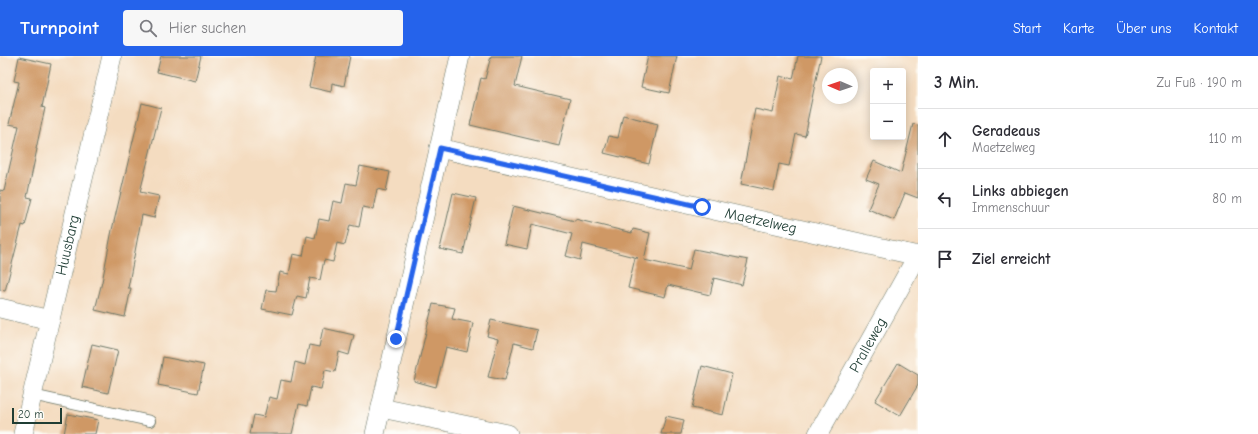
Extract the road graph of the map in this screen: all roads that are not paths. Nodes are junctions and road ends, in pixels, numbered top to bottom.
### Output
1 (112, 56) edge
2 (460, 56) edge
3 (440, 148) junction
4 (918, 256) edge
5 (0, 308) edge
6 (50, 320) junction
7 (32, 395) junction
8 (381, 408) junction
9 (150, 421) dead end
10 (23, 434) edge
11 (375, 434) edge
12 (508, 434) edge
13 (818, 434) edge

1 - 6 street, Huusbarg
2 - 3 street
3 - 4 street, Maetzelweg
3 - 8 street
4 - 13 street, Pralleweg
5 - 6 street
6 - 7 street, Huusbarg
7 - 9 lane
7 - 10 street, Huusbarg
8 - 11 street
8 - 12 street

